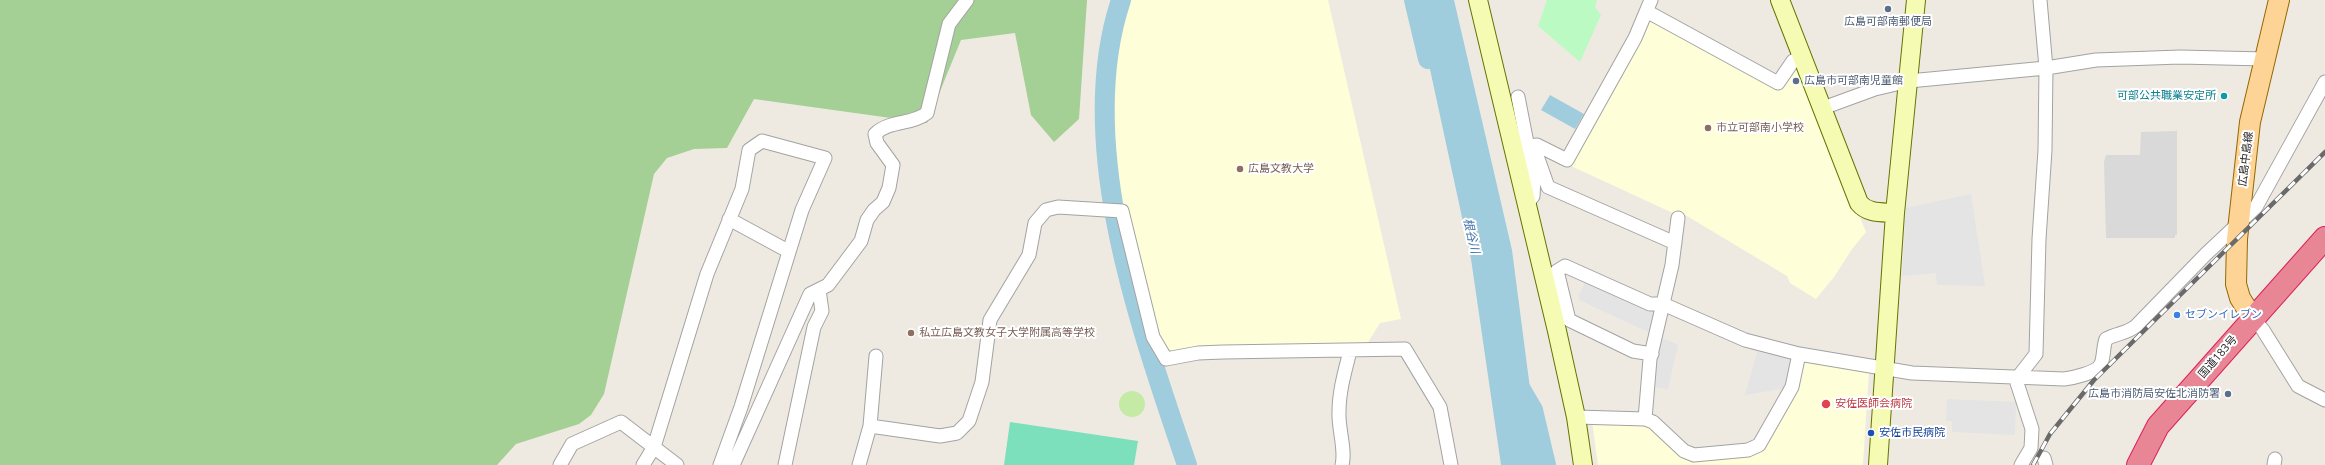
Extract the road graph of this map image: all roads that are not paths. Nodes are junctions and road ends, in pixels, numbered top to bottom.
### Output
1 (967, 0) edge
2 (1478, 0) edge
3 (1780, 0) edge
4 (1916, 0) edge
5 (2040, 0) edge
6 (2279, 0) edge
7 (1649, 6) edge
8 (1802, 57) junction
9 (2264, 59) junction
10 (2046, 68) junction
11 (1909, 82) junction
12 (2325, 82) edge
13 (1518, 98) dead end
14 (1823, 108) junction
15 (1528, 146) junction
16 (1527, 204) junction
17 (1895, 212) junction
18 (1678, 218) dead end
19 (729, 219) junction
20 (2239, 223) junction
21 (2325, 238) edge
22 (1675, 243) junction
23 (788, 251) junction
24 (819, 290) junction
25 (1663, 304) junction
26 (2252, 317) junction
27 (1350, 351) junction
28 (1652, 354) junction
29 (1799, 354) junction
30 (876, 356) dead end
31 (1883, 368) junction
32 (2018, 377) junction
33 (2325, 400) edge
34 (1576, 417) junction
35 (1645, 419) junction
36 (870, 426) junction
37 (654, 447) junction
38 (560, 465) edge
39 (643, 465) edge
40 (677, 465) edge
41 (720, 465) edge
42 (733, 465) edge
43 (785, 465) edge
44 (859, 465) edge
45 (1342, 465) edge
46 (1451, 465) edge
47 (1583, 465) edge
48 (1878, 465) edge
49 (2021, 465) edge
50 (2138, 465) edge

1 - 24 street
2 - 16 street
3 - 8 street
4 - 11 street
5 - 10 street
6 - 9 main road, 広島中島線
7 - 8 street
7 - 15 street
8 - 14 street
9 - 10 street
9 - 20 main road, 広島中島線
10 - 11 street
10 - 32 street
11 - 14 street
11 - 17 street
12 - 20 street
13 - 15 street
14 - 17 street
15 - 16 street
15 - 22 street
16 - 34 street
17 - 31 street
18 - 22 street
19 - 23 street
19 - 23 street
19 - 37 street
20 - 26 main road, 広島中島線
20 - 32 street
21 - 26 highway, 国道183号
22 - 25 street
23 - 41 street
24 - 42 street
24 - 43 street
25 - 28 street
25 - 28 street
25 - 29 street
26 - 33 street
26 - 50 highway, 国道183号
27 - 36 street
27 - 45 street
27 - 46 street
28 - 35 street
29 - 31 street
29 - 35 street
30 - 36 street
31 - 32 street
31 - 48 street
32 - 49 street
34 - 35 street
34 - 47 street
36 - 44 street
37 - 38 street
37 - 39 street
37 - 40 street

